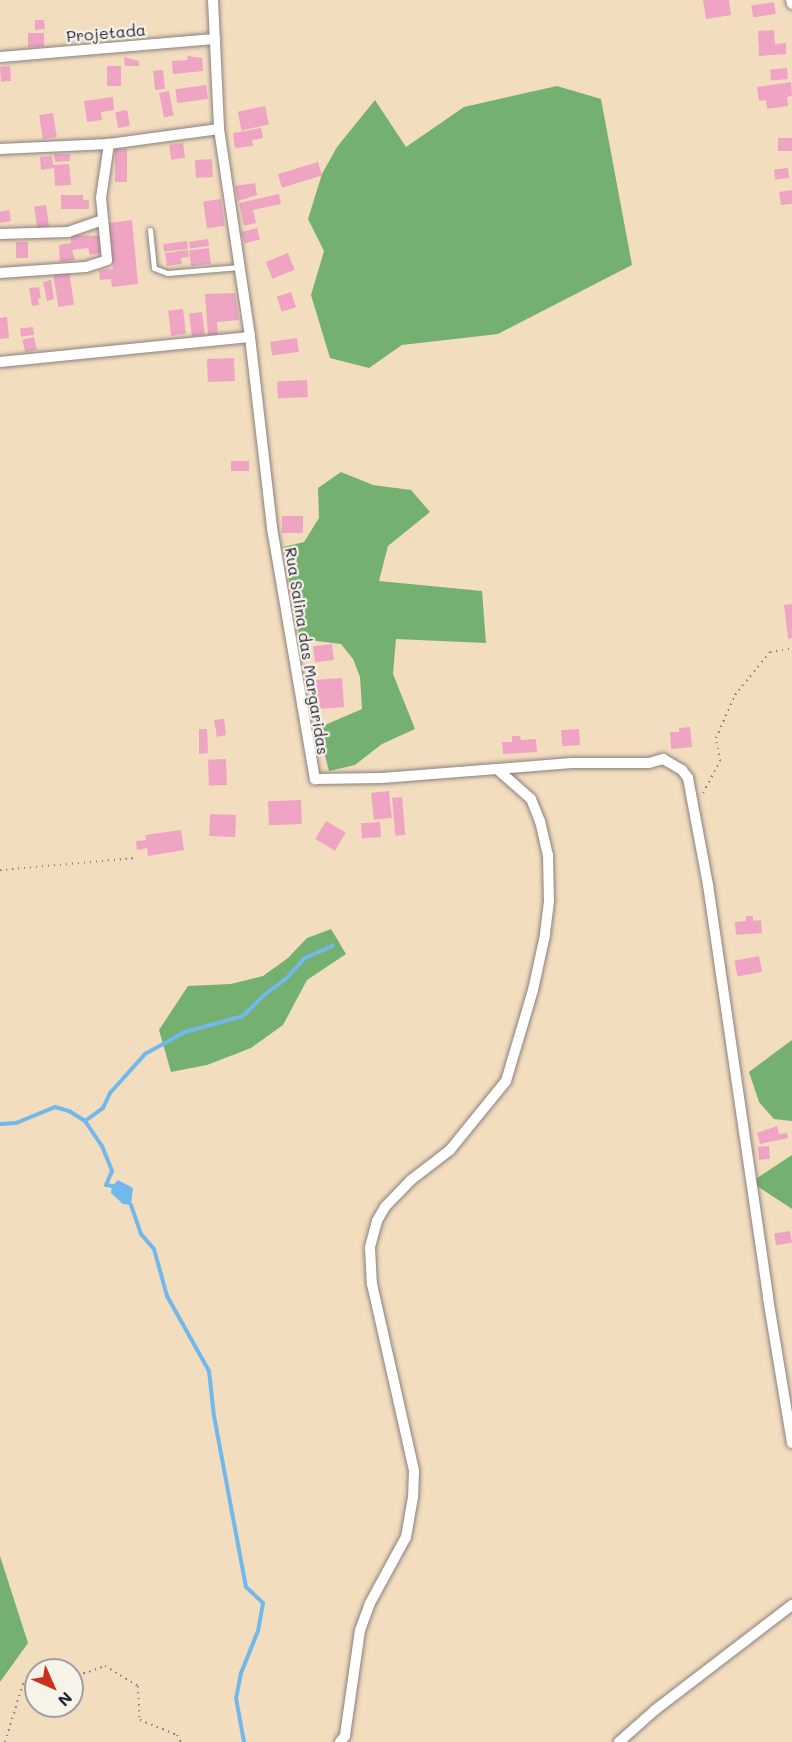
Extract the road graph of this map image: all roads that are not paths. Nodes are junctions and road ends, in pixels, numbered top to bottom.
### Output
1 (213, 0) edge
2 (215, 39) junction
3 (0, 57) edge
4 (219, 129) junction
5 (109, 144) junction
6 (0, 149) edge
7 (102, 220) junction
8 (150, 230) dead end
9 (0, 234) edge
10 (240, 267) junction
11 (0, 273) edge
12 (250, 337) junction
13 (0, 362) edge
14 (497, 769) junction
15 (792, 1443) edge
16 (792, 1605) edge
17 (340, 1742) edge
18 (619, 1742) edge

1 - 2 street, Rua Salina das Margaridas
2 - 3 street, Projetada
2 - 4 street, Rua Salina das Margaridas
4 - 5 street
4 - 10 street, Rua Salina das Margaridas
5 - 6 street
5 - 7 street
7 - 9 street
7 - 11 street
8 - 10 lane
10 - 12 street, Rua Salina das Margaridas
12 - 13 street
12 - 14 street, Rua Salina das Margaridas
14 - 15 street
14 - 17 street
16 - 18 street

